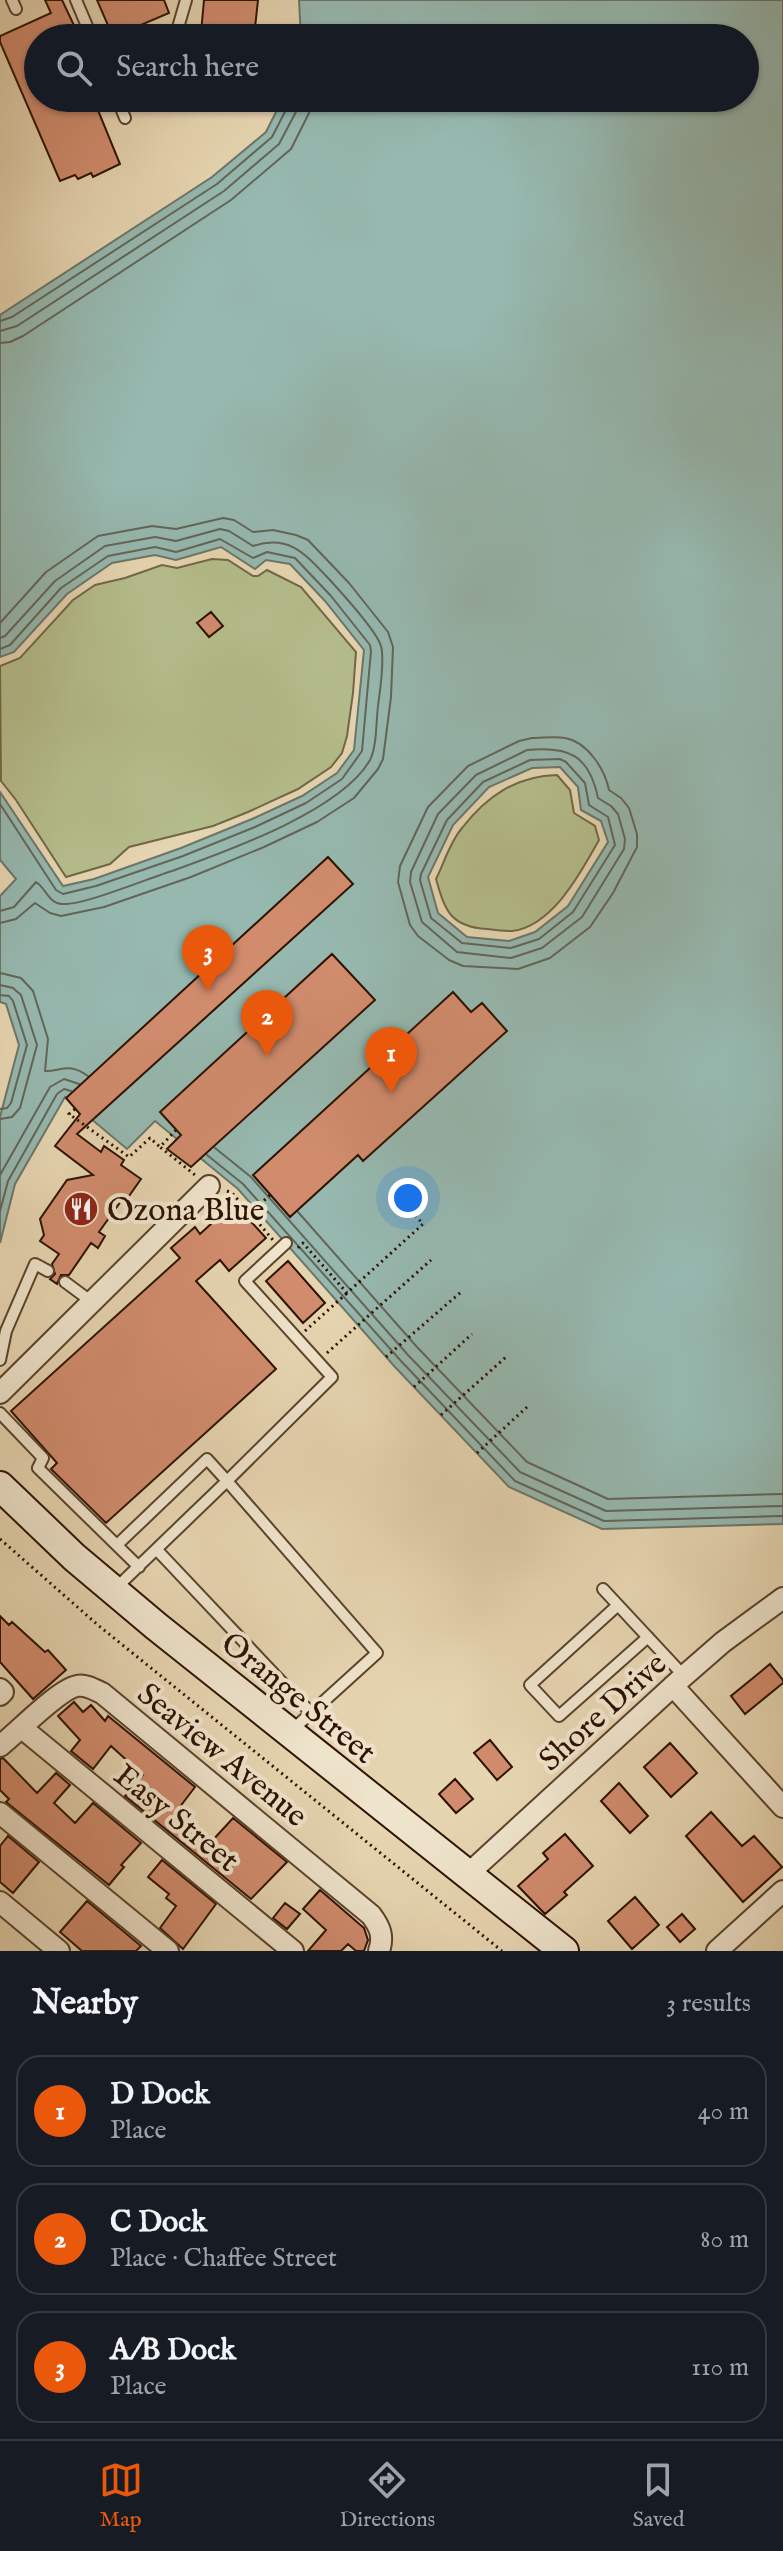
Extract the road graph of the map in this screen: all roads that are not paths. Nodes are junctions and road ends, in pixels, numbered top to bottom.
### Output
1 (76, 0) edge
2 (186, 0) edge
3 (86, 24) edge
4 (179, 24) edge
5 (123, 112) edge
6 (125, 118) dead end
7 (209, 1186) dead end
8 (282, 1247) road end
9 (48, 1271) dead end
10 (65, 1282) dead end
11 (92, 1302) junction
12 (0, 1360) edge
13 (0, 1393) edge
14 (0, 1413) edge
15 (227, 1481) junction
16 (0, 1486) edge
17 (117, 1545) junction
18 (157, 1550) junction
19 (139, 1567) junction
20 (603, 1589) dead end
21 (115, 1590) junction
22 (783, 1598) edge
23 (618, 1605) junction
24 (648, 1637) junction
25 (678, 1681) junction
26 (311, 1713) junction
27 (22, 1728) junction
28 (289, 1733) junction
29 (0, 1746) edge
30 (783, 1807) edge
31 (0, 1813) edge
32 (467, 1875) junction
33 (783, 1891) edge
34 (0, 1902) edge
35 (59, 1951) edge
36 (168, 1951) edge
37 (293, 1951) edge
38 (379, 1951) edge
39 (564, 1951) edge
40 (717, 1951) edge

1 - 3 lane
2 - 4 lane
5 - 6 lane
7 - 11 street
8 - 15 lane
9 - 12 lane
10 - 11 lane
11 - 13 street
14 - 17 lane
15 - 17 lane
15 - 18 lane
15 - 26 lane
16 - 21 street, Orange Street
17 - 19 lane
18 - 19 lane
18 - 26 lane
19 - 21 lane
20 - 23 lane
21 - 28 street, Orange Street
22 - 25 street, Shore Drive
23 - 24 lane
23 - 24 lane
24 - 25 lane
25 - 30 street
25 - 32 street, Shore Drive
26 - 28 lane
27 - 29 street, Seaview Avenue
27 - 37 street, Easy Street
27 - 38 street, Seaview Avenue
28 - 32 street, Orange Street
31 - 36 street
32 - 39 street, Orange Street
33 - 40 street
34 - 35 street

